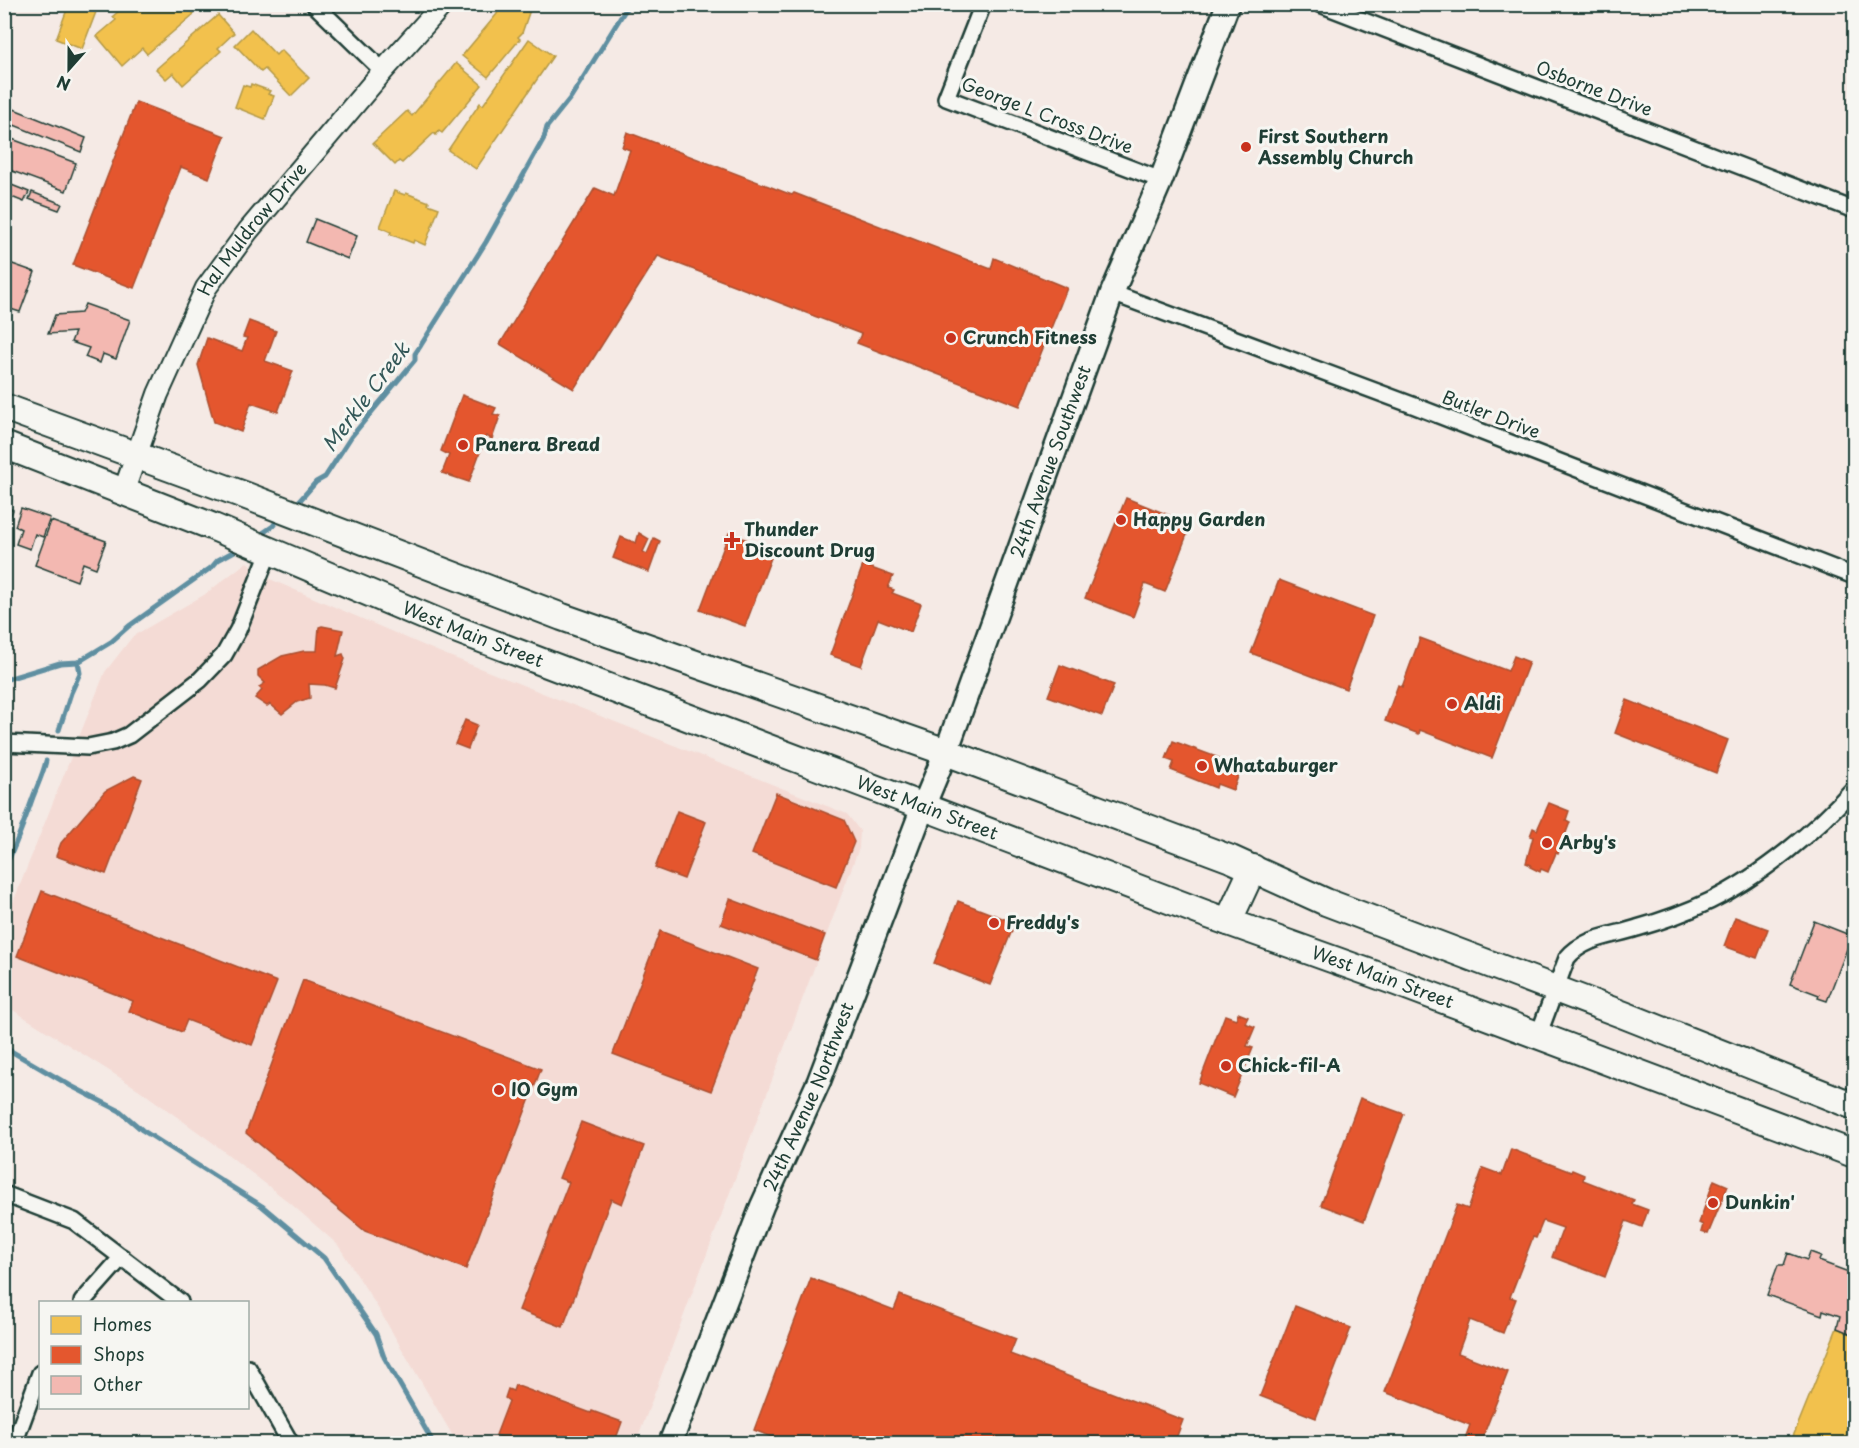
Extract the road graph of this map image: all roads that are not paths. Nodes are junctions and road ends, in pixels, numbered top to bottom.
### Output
1 (314, 4) edge
2 (443, 4) edge
3 (983, 4) edge
4 (1228, 4) edge
5 (1320, 4) edge
6 (383, 71) junction
7 (1161, 180) junction
8 (1854, 210) edge
9 (1112, 293) junction
10 (4, 407) edge
11 (4, 445) edge
12 (137, 455) junction
13 (123, 493) junction
14 (266, 550) junction
15 (1854, 576) edge
16 (4, 743) edge
17 (946, 752) junction
18 (1854, 788) edge
19 (923, 807) junction
20 (1253, 868) junction
21 (1228, 922) junction
22 (1556, 989) junction
23 (1538, 1036) junction
24 (1854, 1106) edge
25 (1854, 1154) edge
26 (4, 1194) edge
27 (122, 1257) junction
28 (83, 1301) edge
29 (179, 1301) edge
30 (249, 1370) edge
31 (39, 1376) edge
32 (14, 1443) edge
33 (291, 1443) edge
34 (670, 1443) edge

1 - 6 street
2 - 6 street, Hal Muldrow Drive
3 - 7 street, George L Cross Drive
4 - 7 main road, 24th Avenue Southwest
5 - 8 street, Osborne Drive
6 - 12 street, Hal Muldrow Drive
7 - 9 main road, 24th Avenue Southwest
9 - 15 street, Butler Drive
9 - 17 main road, 24th Avenue Southwest
10 - 12 main road
11 - 13 main road, West Main Street
12 - 13 street, Hal Muldrow Drive
12 - 17 main road
13 - 14 main road, West Main Street
14 - 16 street
14 - 19 main road, West Main Street
17 - 19 main road, 24th Avenue Northwest
17 - 20 main road
18 - 22 street
19 - 21 main road, West Main Street
19 - 34 main road, 24th Avenue Northwest
20 - 21 main road
20 - 22 main road
21 - 23 main road, West Main Street
22 - 23 street
22 - 24 main road
23 - 25 main road, West Main Street
26 - 27 street
27 - 28 street
27 - 29 street
30 - 33 street
31 - 32 street

